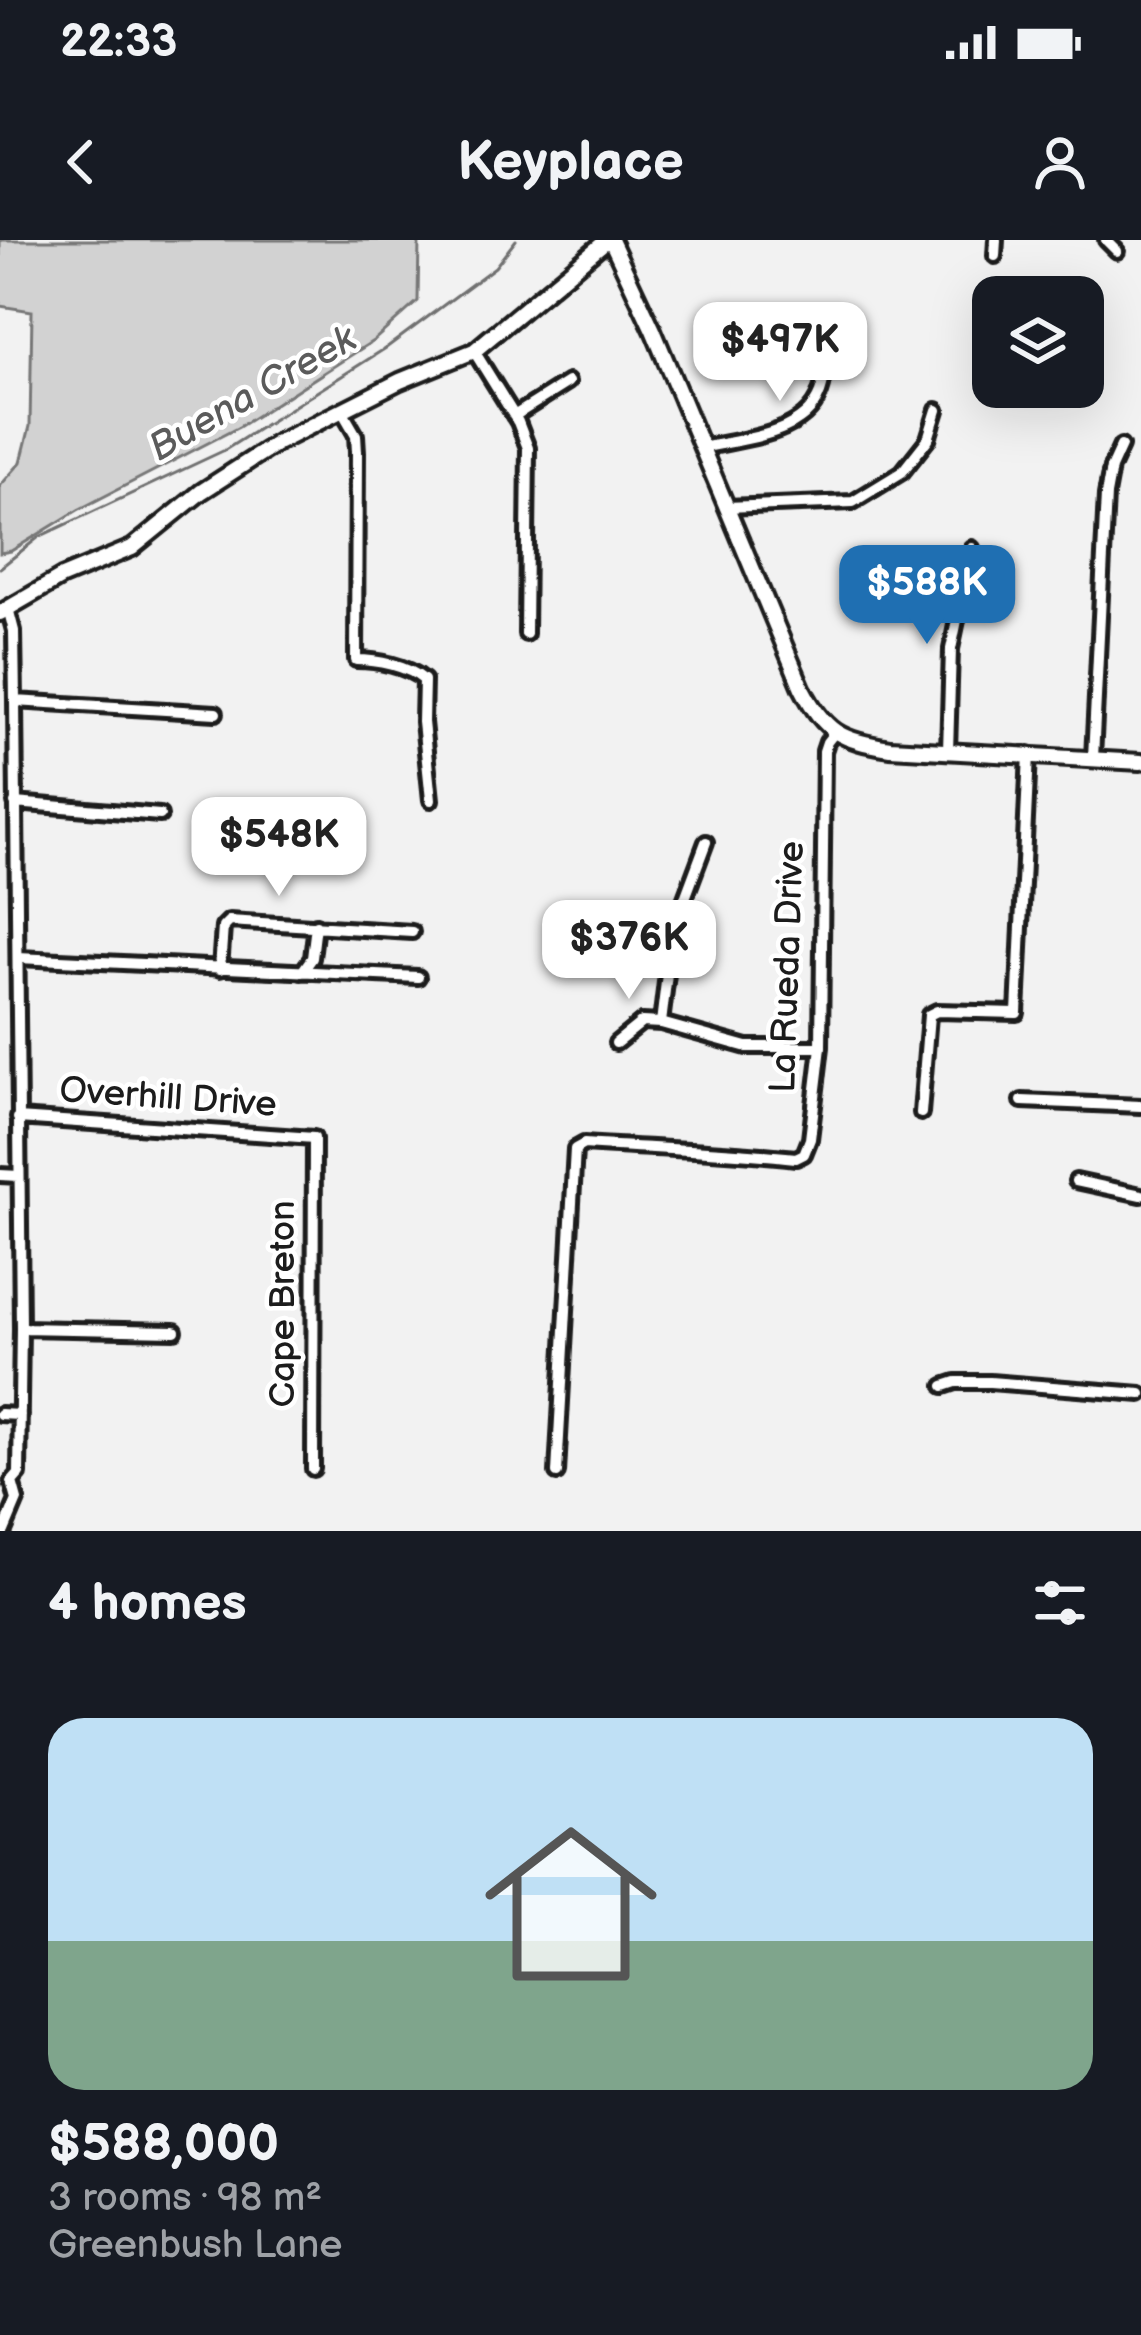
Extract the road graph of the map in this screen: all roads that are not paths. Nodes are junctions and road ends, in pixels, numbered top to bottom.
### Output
1 (609, 240) edge
2 (996, 240) edge
3 (1106, 240) edge
4 (1117, 250) dead end
5 (995, 256) dead end
6 (829, 328) dead end
7 (474, 351) junction
8 (568, 382) dead end
9 (937, 410) dead end
10 (341, 411) junction
11 (514, 416) junction
12 (1121, 446) dead end
13 (702, 448) junction
14 (726, 507) junction
15 (972, 548) dead end
16 (4, 610) edge
17 (526, 634) dead end
18 (15, 701) junction
19 (216, 713) dead end
20 (835, 732) junction
21 (948, 751) junction
22 (1029, 754) junction
23 (1093, 758) junction
24 (1141, 762) edge
25 (431, 800) dead end
26 (0, 808) edge
27 (15, 808) junction
28 (160, 815) dead end
29 (706, 842) dead end
30 (316, 925) junction
31 (412, 932) dead end
32 (18, 963) junction
33 (0, 967) edge
34 (220, 968) junction
35 (302, 972) junction
36 (418, 977) dead end
37 (661, 1023) junction
38 (616, 1043) dead end
39 (821, 1047) junction
40 (1022, 1101) dead end
41 (1141, 1106) edge
42 (921, 1113) dead end
43 (17, 1118) junction
44 (314, 1138) joint
45 (0, 1175) edge
46 (19, 1176) junction
47 (1076, 1181) dead end
48 (1141, 1195) edge
49 (21, 1328) junction
50 (175, 1331) dead end
51 (944, 1386) dead end
52 (1141, 1394) edge
53 (0, 1414) edge
54 (20, 1414) junction
55 (313, 1469) dead end
56 (557, 1473) dead end
57 (4, 1531) edge

1 - 7 main road
1 - 13 main road
2 - 5 street
3 - 4 street
6 - 13 street
7 - 10 main road
7 - 11 street
8 - 11 street
9 - 14 street
10 - 16 main road
10 - 25 street
11 - 17 street
12 - 23 street
13 - 14 main road
14 - 20 main road
15 - 21 street
16 - 18 street
18 - 19 street
18 - 27 street
20 - 21 main road
20 - 39 street, La Rueda Drive
21 - 22 main road
22 - 23 main road
22 - 42 street
23 - 24 main road
26 - 27 street
27 - 28 street
27 - 32 street
29 - 37 street
30 - 31 street
30 - 34 street
30 - 35 street
32 - 33 street
32 - 34 street
32 - 43 street
34 - 35 street
35 - 36 street
37 - 38 street
37 - 39 street
39 - 56 street, La Rueda Drive
40 - 41 street
43 - 44 street, Overhill Drive
43 - 46 street
44 - 55 street, Cape Breton
45 - 46 street
46 - 49 street
47 - 48 street
49 - 50 street
49 - 54 street
51 - 52 street
53 - 54 street
54 - 57 street

